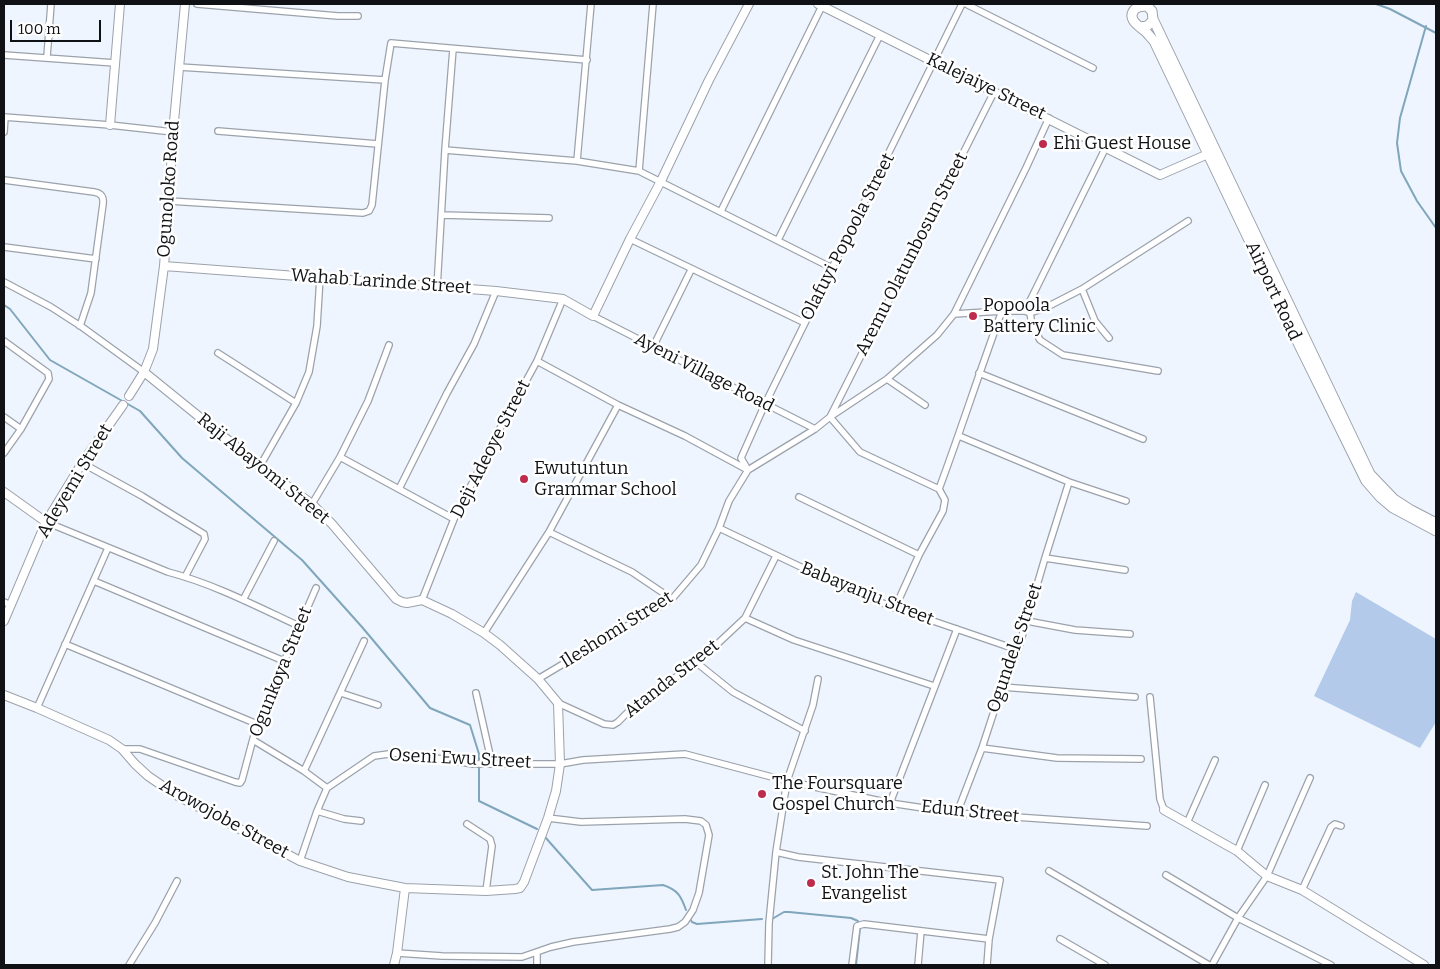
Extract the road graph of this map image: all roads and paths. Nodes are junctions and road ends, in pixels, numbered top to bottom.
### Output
1 (51, 4) edge
2 (120, 4) edge
3 (185, 4) edge
4 (197, 4) edge
5 (591, 4) edge
6 (652, 4) edge
7 (749, 4) edge
8 (962, 4) edge
9 (966, 4) edge
10 (1130, 4) edge
11 (820, 5) edge
12 (1149, 6) edge
13 (1133, 14) junction
14 (356, 16) dead end
15 (1153, 19) junction
16 (1139, 26) junction
17 (880, 35) junction
18 (453, 49) junction
19 (4, 55) edge
20 (47, 57) junction
21 (587, 60) junction
22 (114, 62) junction
23 (934, 62) junction
24 (179, 67) junction
25 (1093, 68) dead end
26 (385, 80) junction
27 (994, 92) junction
28 (4, 117) edge
29 (1049, 118) junction
30 (110, 125) junction
31 (218, 131) dead end
32 (4, 132) edge
33 (173, 132) junction
34 (378, 144) junction
35 (1106, 147) junction
36 (445, 150) junction
37 (1208, 154) junction
38 (577, 161) junction
39 (639, 171) junction
40 (4, 180) edge
41 (661, 181) junction
42 (169, 201) junction
43 (721, 211) junction
44 (442, 214) junction
45 (549, 218) dead end
46 (1188, 222) dead end
47 (630, 240) junction
48 (778, 240) junction
49 (4, 247) edge
50 (96, 259) junction
51 (164, 266) junction
52 (832, 268) junction
53 (691, 270) junction
54 (320, 277) junction
55 (4, 282) edge
56 (437, 288) junction
57 (1082, 289) junction
58 (496, 291) junction
59 (563, 300) junction
60 (1002, 311) junction
61 (1028, 312) junction
62 (954, 314) junction
63 (593, 316) junction
64 (804, 323) junction
65 (80, 326) junction
66 (1110, 338) dead end
67 (4, 340) edge
68 (389, 346) dead end
69 (653, 347) junction
70 (218, 353) dead end
71 (537, 362) junction
72 (1158, 371) dead end
73 (144, 372) junction
74 (979, 373) junction
75 (887, 379) junction
76 (129, 396) joint
77 (296, 402) junction
78 (765, 404) junction
79 (122, 405) joint
80 (618, 405) junction
81 (925, 405) dead end
82 (830, 416) junction
83 (4, 417) edge
84 (21, 429) junction
85 (815, 429) junction
86 (959, 436) junction
87 (1143, 439) dead end
88 (4, 453) edge
89 (340, 457) junction
90 (82, 463) junction
91 (260, 466) junction
92 (748, 470) junction
93 (1069, 482) junction
94 (399, 489) junction
95 (939, 489) junction
96 (4, 492) edge
97 (799, 497) dead end
98 (1126, 502) dead end
99 (312, 504) junction
100 (454, 519) junction
101 (46, 522) junction
102 (1436, 523) edge
103 (720, 528) junction
104 (1436, 531) edge
105 (549, 532) junction
106 (274, 541) dead end
107 (108, 548) junction
108 (776, 556) junction
109 (919, 556) junction
110 (1045, 558) junction
111 (1125, 570) dead end
112 (184, 576) junction
113 (94, 581) junction
114 (316, 588) dead end
115 (672, 599) junction
116 (243, 600) junction
117 (422, 600) junction
118 (8, 603) edge
119 (894, 608) junction
120 (745, 618) junction
121 (4, 621) edge
122 (1027, 621) junction
123 (299, 626) junction
124 (957, 629) junction
125 (484, 633) junction
126 (1130, 634) dead end
127 (364, 641) dead end
128 (65, 644) junction
129 (1018, 650) junction
130 (284, 661) junction
131 (698, 664) junction
132 (538, 679) junction
133 (818, 679) dead end
134 (934, 686) junction
135 (1002, 687) junction
136 (341, 693) junction
137 (476, 693) dead end
138 (4, 695) edge
139 (1135, 697) dead end
140 (1150, 697) dead end
141 (558, 704) junction
142 (378, 705) dead end
143 (37, 708) junction
144 (257, 724) junction
145 (805, 731) junction
146 (254, 740) junction
147 (982, 748) junction
148 (122, 749) junction
149 (1141, 759) dead end
150 (1215, 760) dead end
151 (492, 764) junction
152 (560, 764) junction
153 (304, 771) junction
154 (1310, 778) dead end
155 (787, 781) junction
156 (1265, 785) dead end
157 (327, 788) junction
158 (890, 803) junction
159 (1164, 810) joint
160 (317, 811) junction
161 (957, 813) junction
162 (548, 818) junction
163 (362, 821) dead end
164 (1187, 823) junction
165 (467, 824) dead end
166 (1146, 826) dead end
167 (1341, 826) dead end
168 (1237, 851) junction
169 (776, 852) junction
170 (300, 861) junction
171 (1049, 871) dead end
172 (1166, 875) dead end
173 (1267, 876) junction
174 (177, 881) dead end
175 (405, 888) junction
176 (1302, 890) junction
177 (486, 891) junction
178 (1238, 918) junction
179 (921, 931) junction
180 (989, 939) junction
181 (1060, 939) dead end
182 (537, 952) junction
183 (397, 953) junction
184 (129, 965) edge
185 (394, 965) edge
186 (537, 965) edge
187 (768, 965) edge
188 (852, 965) edge
189 (918, 965) edge
190 (987, 965) edge
191 (1105, 965) edge
192 (1210, 965) edge
193 (1331, 965) edge
194 (1424, 965) edge

1 - 20 street
2 - 22 street
3 - 24 street, Ogunoloko Road
4 - 14 street
5 - 21 street
6 - 39 street
7 - 41 street
8 - 23 street, Olafuyi Popoola Street
9 - 25 street
10 - 13 main road
11 - 17 street, Kalejaiye Street
11 - 43 street
12 - 13 main road
12 - 15 main road
13 - 16 main road
15 - 16 main road
15 - 102 main road, Airport Road
16 - 37 main road, Airport Road
17 - 23 street, Kalejaiye Street
17 - 48 street
18 - 21 street
18 - 26 street
18 - 36 street
19 - 20 street
20 - 22 street
21 - 38 street
22 - 30 street
23 - 27 street, Kalejaiye Street
23 - 52 street, Olafuyi Popoola Street
24 - 26 street
24 - 33 street, Ogunoloko Road
26 - 34 street
27 - 29 street, Kalejaiye Street
27 - 82 street, Aremu Olatunbosun Street
28 - 30 street
28 - 32 street
29 - 35 street, Kalejaiye Street
29 - 62 street
30 - 33 street
31 - 34 street
33 - 42 street, Ogunoloko Road
34 - 42 street
35 - 37 street, Kalejaiye Street
35 - 61 street
36 - 38 street
36 - 44 street
37 - 104 main road, Airport Road
38 - 39 street
39 - 41 street
40 - 50 street
41 - 43 street
41 - 47 street
42 - 51 street, Ogunoloko Road
43 - 48 street
44 - 45 street
44 - 56 street
46 - 57 street
47 - 53 street
47 - 63 street
48 - 52 street
49 - 50 street
50 - 65 street
51 - 54 street, Wahab Larinde Street
51 - 73 street, Ogunoloko Road
52 - 64 street, Olafuyi Popoola Street
53 - 64 street
53 - 69 street
54 - 56 street, Wahab Larinde Street
54 - 77 street
55 - 65 street
56 - 58 street, Wahab Larinde Street
57 - 61 street
57 - 66 street
58 - 59 street, Wahab Larinde Street
58 - 94 street
59 - 63 street, Wahab Larinde Street
59 - 71 street, Deji Adeoye Street
60 - 61 street
60 - 62 street
60 - 74 street
61 - 72 street
62 - 75 street
63 - 69 street, Ayeni Village Road
64 - 78 street, Olafuyi Popoola Street
65 - 73 street
67 - 84 street
68 - 89 street
69 - 78 street, Ayeni Village Road
70 - 77 street
71 - 80 street
71 - 100 street, Deji Adeoye Street
73 - 76 street, Adeyemi Street
73 - 91 street, Raji Abayomi Street
74 - 86 street
74 - 87 street
75 - 81 street
75 - 82 street
76 - 79 street, Adeyemi Street
77 - 91 street
78 - 85 street, Ayeni Village Road
78 - 92 street, Olafuyi Popoola Street
79 - 90 street, Adeyemi Street
80 - 92 street
80 - 105 street
82 - 85 street
82 - 95 street
83 - 84 street
84 - 88 street
85 - 92 street
86 - 93 street
86 - 95 street
89 - 94 street
89 - 99 street
90 - 101 street, Adeyemi Street
90 - 112 street
91 - 99 street, Raji Abayomi Street
92 - 103 street, Ileshomi Street
93 - 98 street
93 - 110 street, Ogundele Street
94 - 100 street
95 - 109 street
96 - 101 street
97 - 109 street
99 - 117 street, Raji Abayomi Street
100 - 117 street, Deji Adeoye Street
101 - 107 street
101 - 118 street, Adeyemi Street
103 - 108 street, Babayanju Street
103 - 115 street, Ileshomi Street
105 - 115 street
105 - 125 street
106 - 116 street
107 - 112 street
107 - 113 street
108 - 119 street, Babayanju Street
108 - 120 street, Atanda Street
109 - 119 street
110 - 111 street
110 - 122 street, Ogundele Street
112 - 116 street
113 - 128 street
113 - 130 street
114 - 123 street, Ogunkoya Street
115 - 132 street, Ileshomi Street
116 - 123 street
117 - 125 street
118 - 121 street, Adeyemi Street
119 - 124 street, Babayanju Street
120 - 131 street, Atanda Street
120 - 134 street
122 - 126 street
122 - 129 street, Ogundele Street
123 - 130 street, Ogunkoya Street
124 - 129 street, Babayanju Street
124 - 134 street
125 - 132 street
127 - 136 street
128 - 143 street
128 - 144 street
129 - 135 street, Ogundele Street
130 - 144 street, Ogunkoya Street
131 - 141 street, Atanda Street
131 - 145 street
132 - 141 street
133 - 145 street
134 - 158 street
135 - 139 street
135 - 147 street, Ogundele Street
136 - 142 street
136 - 153 street
137 - 151 street
138 - 143 street, Arowojobe Street
140 - 159 street
141 - 152 street
143 - 148 street, Arowojobe Street
144 - 146 street, Ogunkoya Street
145 - 155 street
146 - 148 street, Ogunkoya Street
146 - 153 street
147 - 149 street
147 - 161 street, Ogundele Street
148 - 170 street, Arowojobe Street
150 - 164 street
151 - 152 street, Oseni Ewu Street
151 - 157 street, Oseni Ewu Street
152 - 155 street, Edun Street
152 - 162 street
153 - 157 street
154 - 173 street
155 - 158 street, Edun Street
155 - 169 street
156 - 168 street
157 - 160 street
158 - 161 street, Edun Street
159 - 164 street
160 - 163 street
160 - 170 street
161 - 166 street, Edun Street
162 - 177 street, Arowojobe Street
162 - 182 street
164 - 168 street
165 - 177 street
167 - 176 street
168 - 173 street
169 - 180 street
169 - 187 street
170 - 175 street, Arowojobe Street
171 - 192 street
172 - 178 street
173 - 176 street
173 - 178 street
174 - 184 street
175 - 177 street, Arowojobe Street
175 - 183 street
176 - 194 street
178 - 192 street
178 - 193 street
179 - 180 street
179 - 188 street
179 - 189 street
180 - 190 street
181 - 191 street
182 - 183 street
182 - 186 street
183 - 185 street

